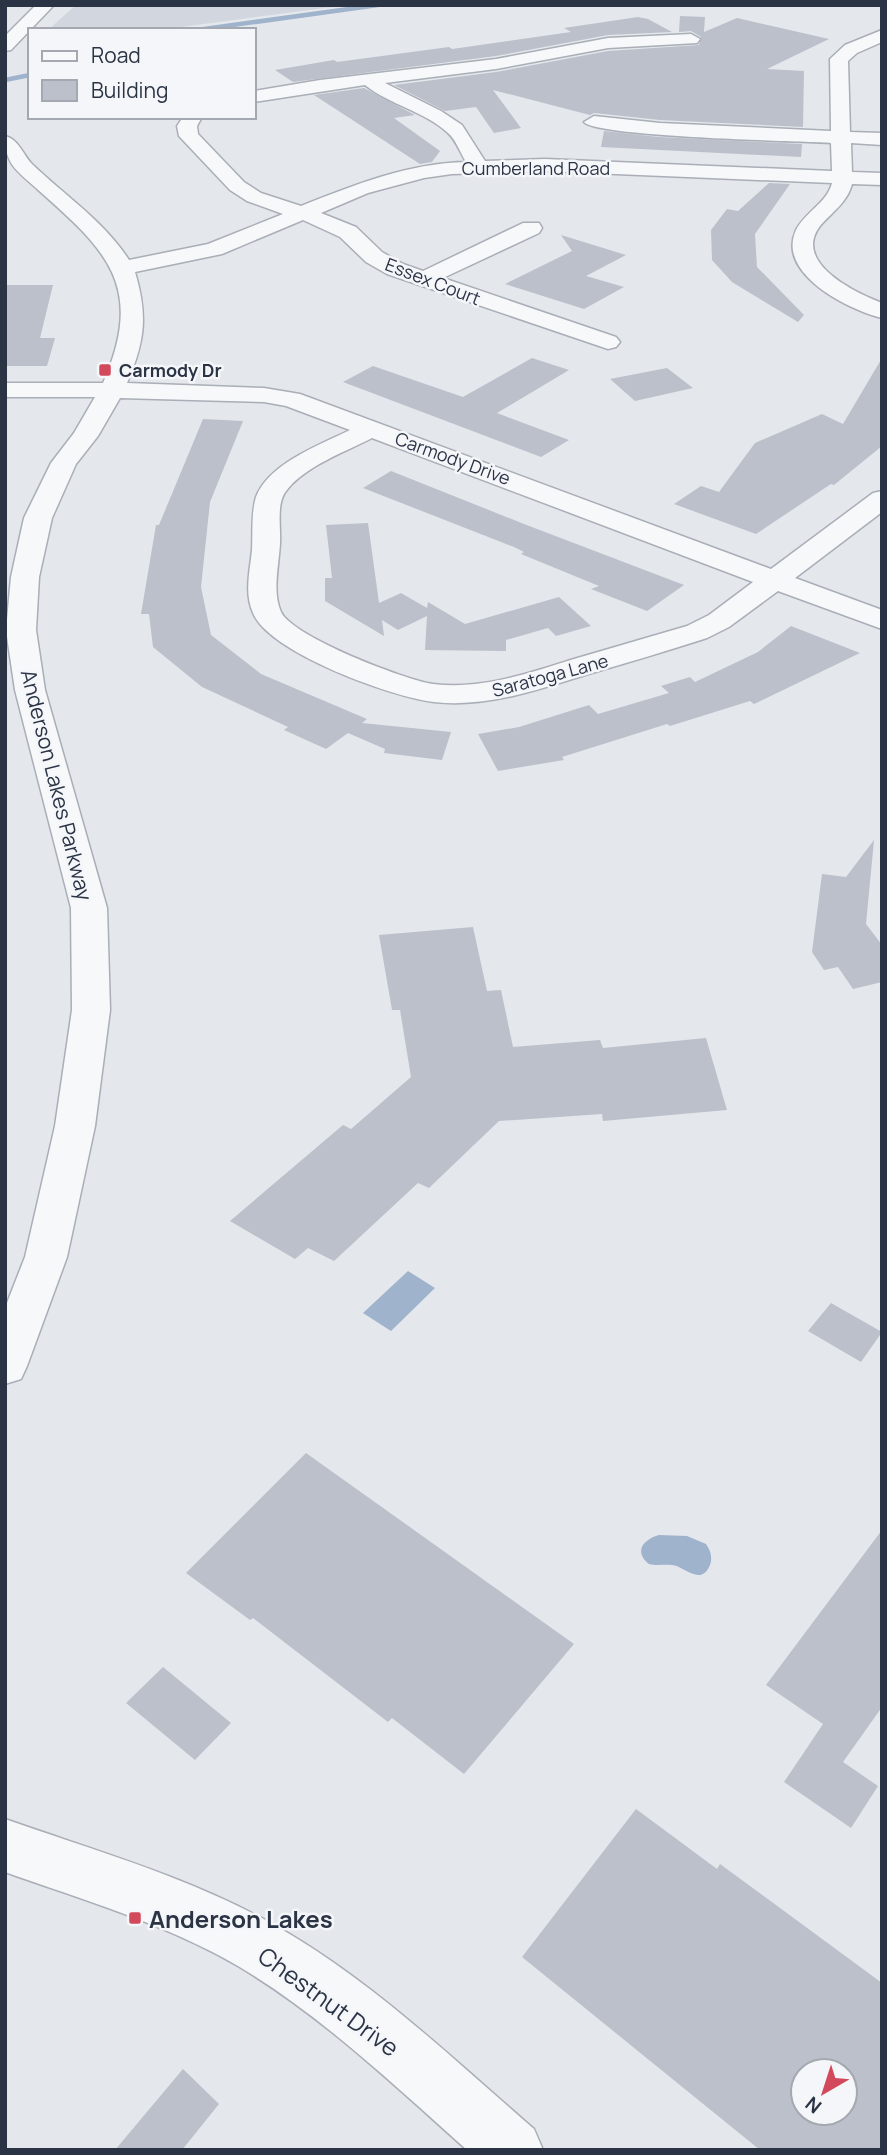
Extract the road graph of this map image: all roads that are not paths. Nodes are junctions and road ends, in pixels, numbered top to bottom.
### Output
1 (46, 5) edge
2 (882, 35) edge
3 (691, 39) dead end
4 (5, 46) edge
5 (370, 80) junction
6 (256, 96) edge
7 (192, 119) edge
8 (594, 122) dead end
9 (841, 136) junction
10 (882, 139) edge
11 (5, 142) edge
12 (479, 166) junction
13 (843, 177) junction
14 (882, 178) edge
15 (302, 214) junction
16 (531, 228) dead end
17 (123, 268) junction
18 (422, 280) junction
19 (882, 312) edge
20 (608, 342) dead end
21 (5, 390) edge
22 (112, 390) junction
23 (372, 428) junction
24 (882, 499) edge
25 (775, 579) junction
26 (882, 620) edge
27 (5, 1366) edge
28 (5, 1845) edge
29 (513, 2150) edge

1 - 4 street
2 - 9 street
3 - 5 street
5 - 6 street
5 - 12 street
7 - 15 street, Essex Court
8 - 9 street
9 - 10 street
9 - 13 street
11 - 17 street, Anderson Lakes Parkway
12 - 13 street, Cumberland Road
12 - 15 street, Cumberland Road
13 - 14 street, Cumberland Road
13 - 19 street
15 - 17 street, Cumberland Road
15 - 18 street, Essex Court
16 - 18 street
17 - 22 street, Anderson Lakes Parkway
18 - 20 street, Essex Court
21 - 22 street, Carmody Drive
22 - 23 street, Carmody Drive
22 - 27 street, Anderson Lakes Parkway
23 - 25 street, Carmody Drive
23 - 25 street, Saratoga Lane
24 - 25 street, Saratoga Lane
25 - 26 street, Carmody Drive
28 - 29 street, Chestnut Drive

